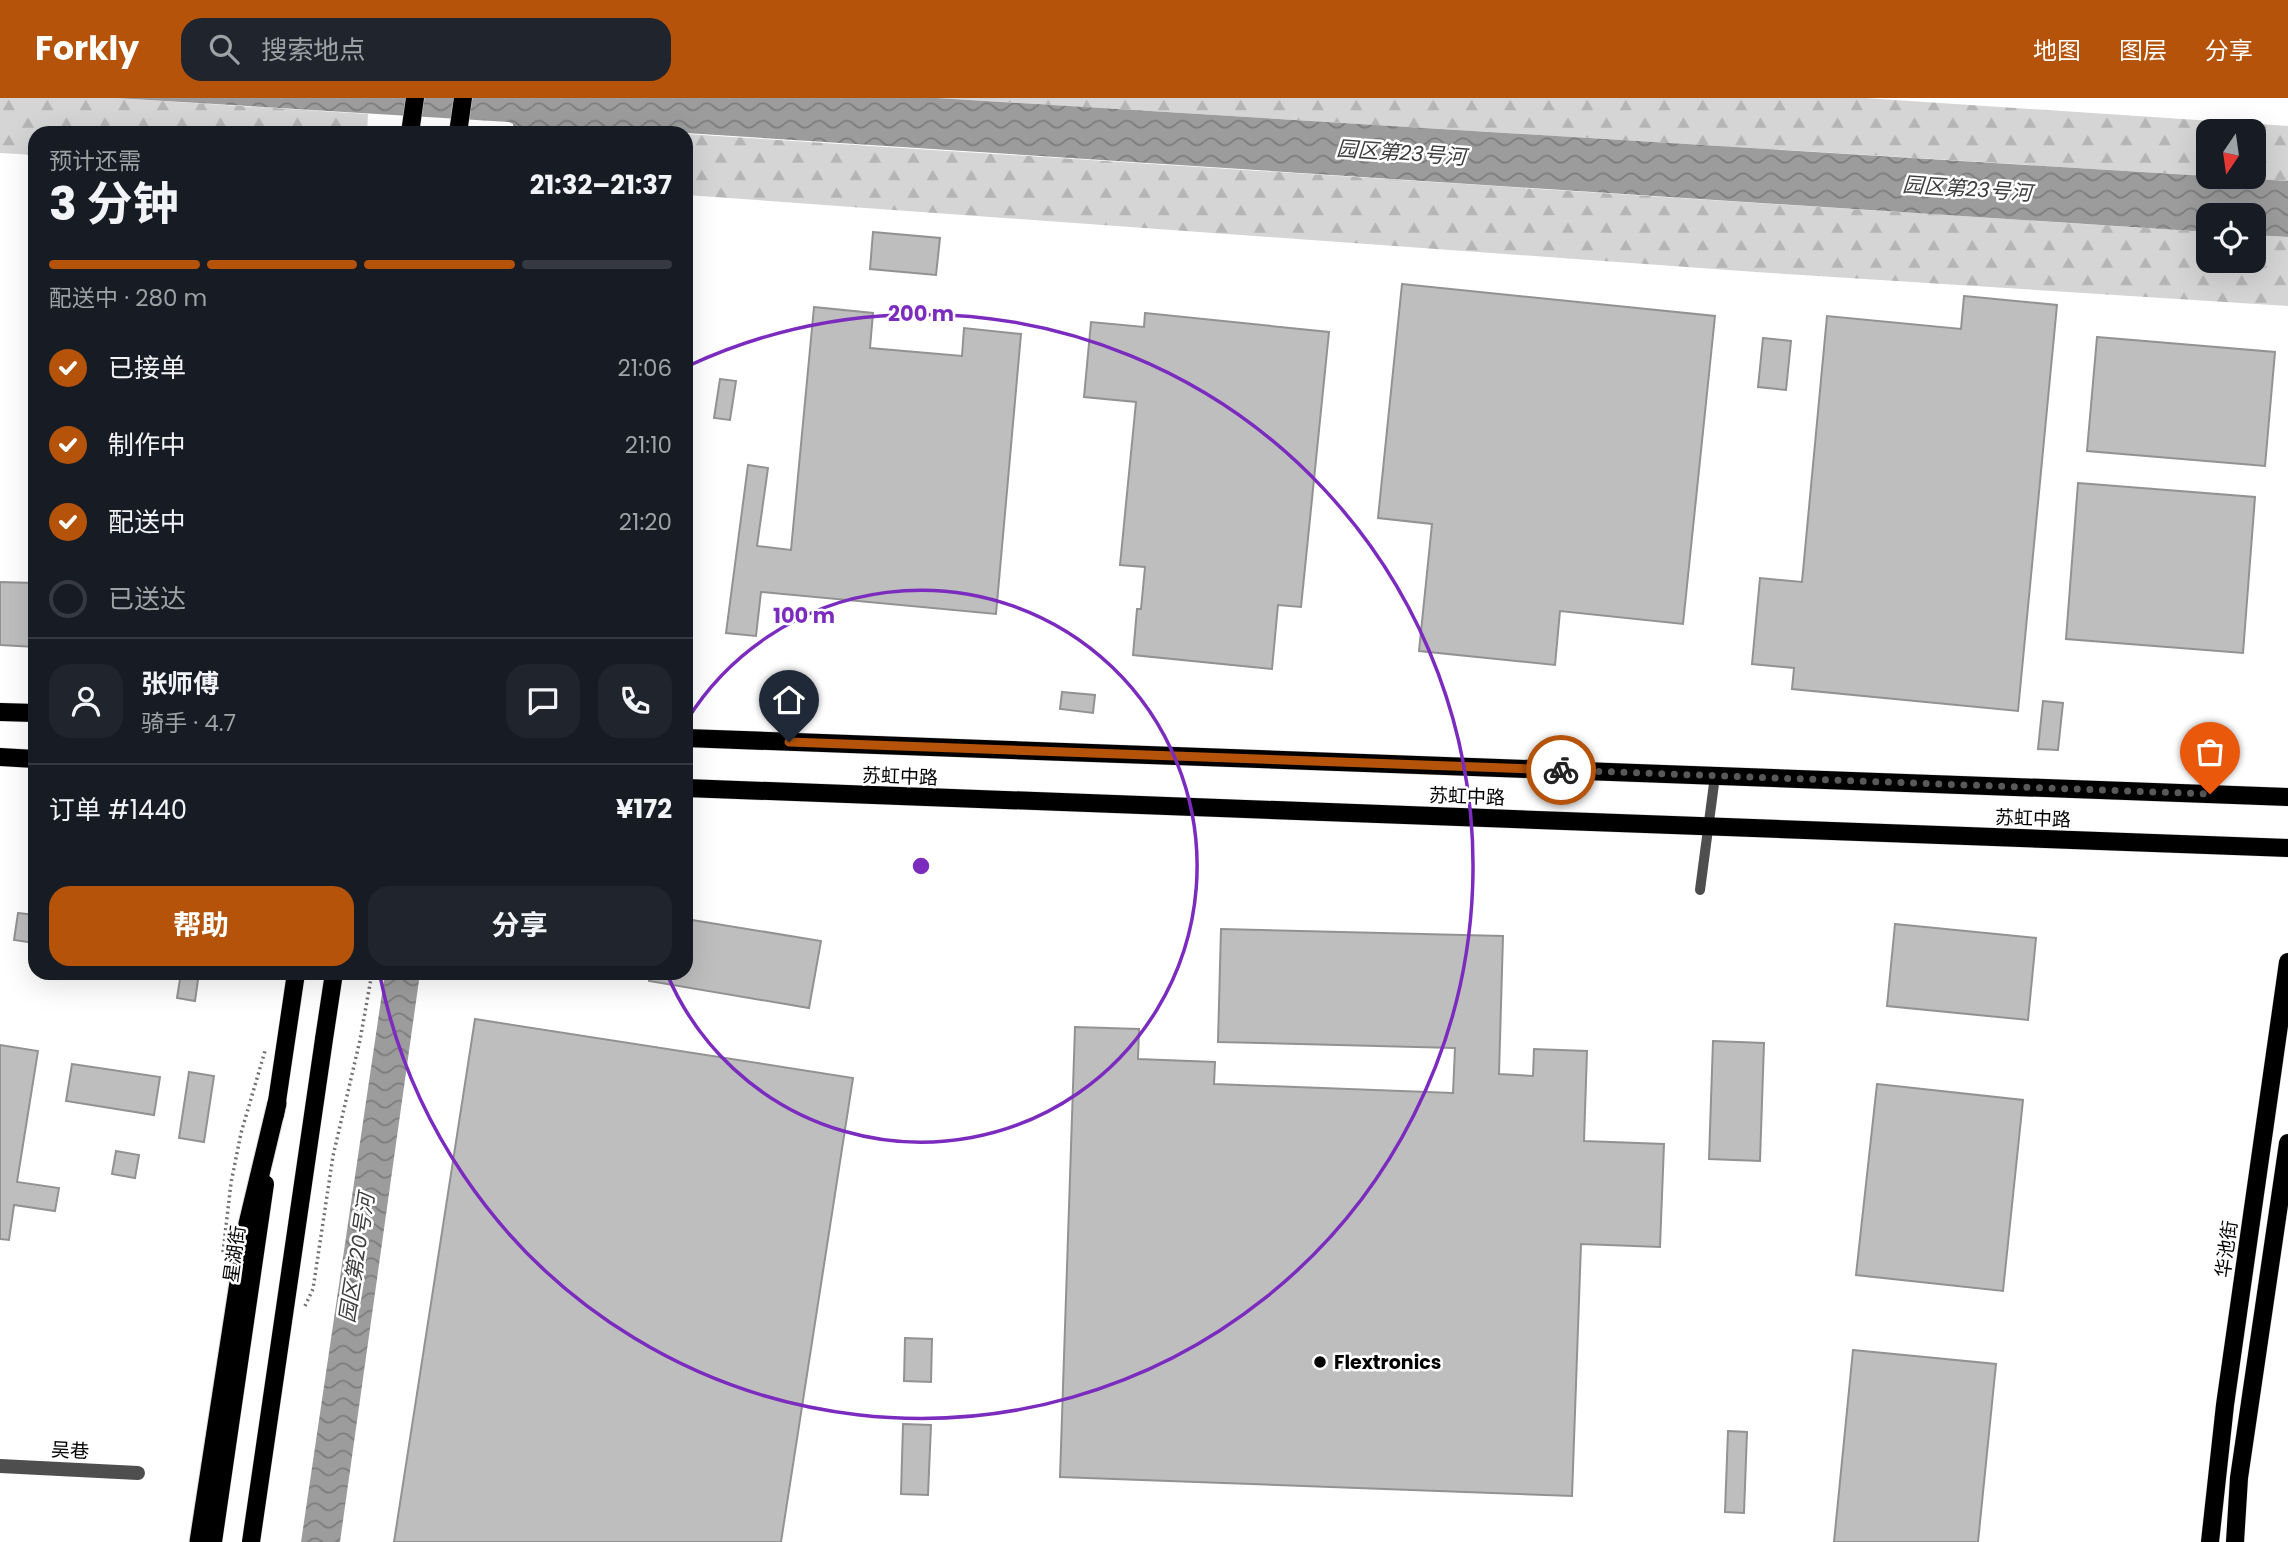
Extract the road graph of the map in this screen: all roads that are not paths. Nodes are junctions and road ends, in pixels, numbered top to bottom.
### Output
1 (415, 98) edge
2 (463, 98) edge
3 (411, 126) edge
4 (459, 126) edge
5 (0, 712) edge
6 (28, 713) edge
7 (693, 738) edge
8 (0, 757) edge
9 (28, 759) edge
10 (1715, 776) junction
11 (693, 788) edge
12 (2288, 797) edge
13 (1709, 826) junction
14 (2288, 848) edge
15 (1700, 890) dead end
16 (2288, 962) edge
17 (295, 980) edge
18 (333, 980) edge
19 (277, 1103) junction
20 (2288, 1143) edge
21 (0, 1466) edge
22 (138, 1473) dead end
23 (200, 1542) edge
24 (213, 1542) edge
25 (251, 1542) edge
26 (2210, 1542) edge
27 (2235, 1542) edge

1 - 3 main road
2 - 4 main road
5 - 6 main road
7 - 10 main road, 苏虹中路
8 - 9 main road
10 - 12 main road, 苏虹中路
10 - 13 lane
11 - 13 main road, 苏虹中路
13 - 14 main road, 苏虹中路
13 - 15 lane
16 - 26 main road, 华池街
17 - 19 main road, 星湖街, bridge
18 - 25 main road, bridge
19 - 23 highway, bridge
19 - 24 main road, 星湖街, bridge
20 - 27 main road
21 - 22 street, 吴巷

